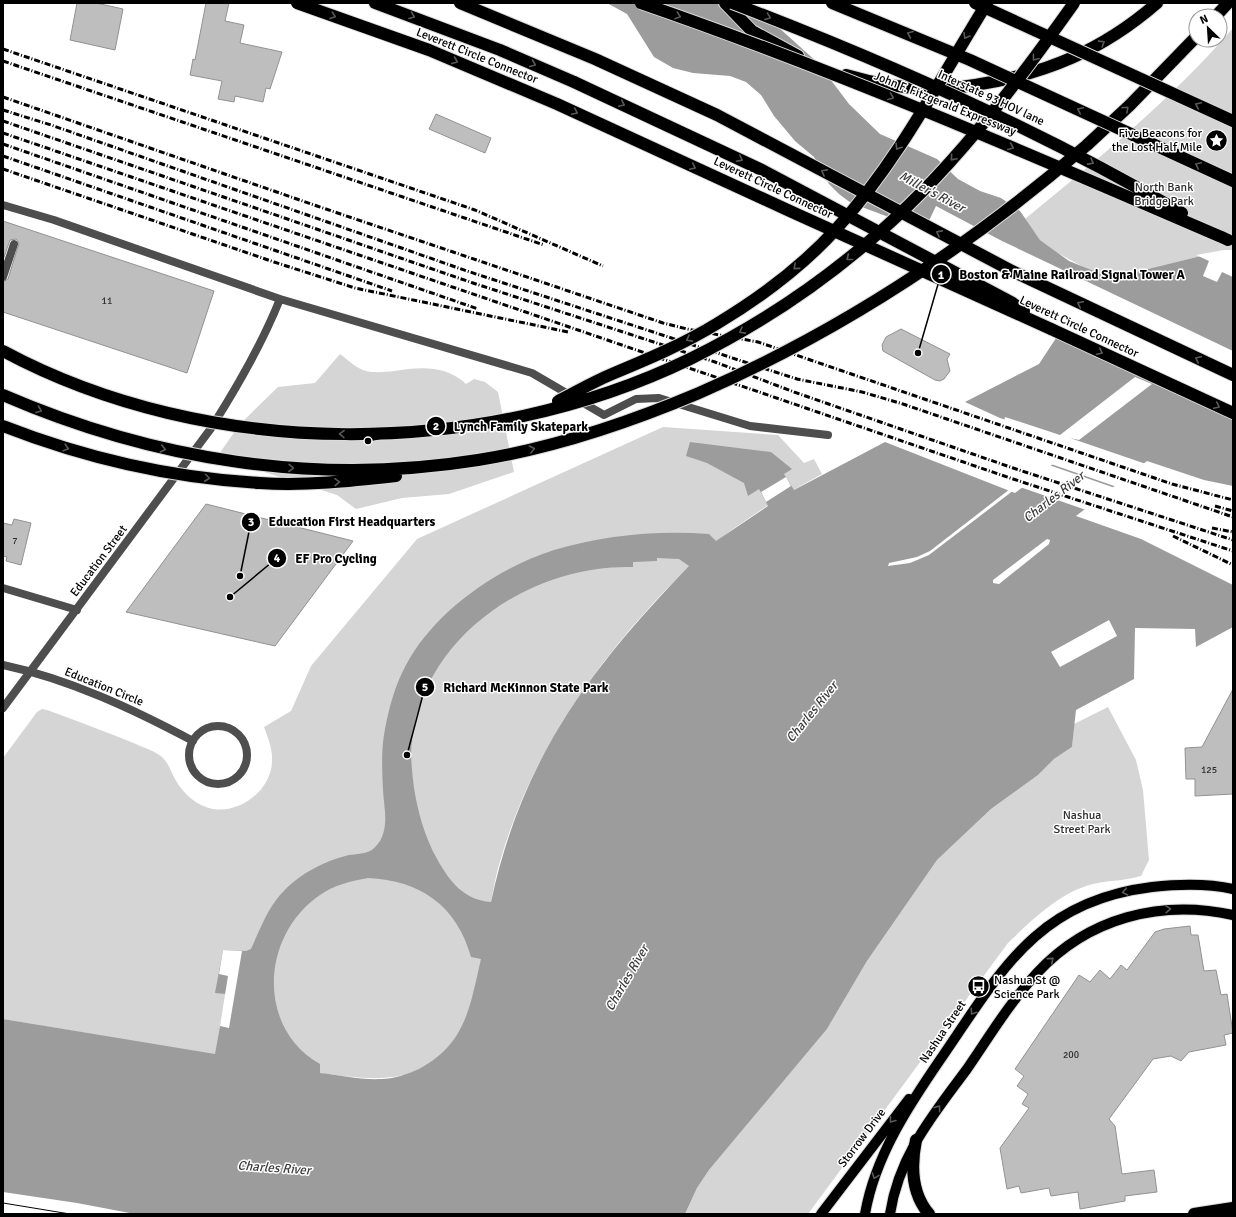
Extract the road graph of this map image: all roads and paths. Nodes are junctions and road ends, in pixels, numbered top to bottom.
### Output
1 (297, 3) edge
2 (375, 3) edge
3 (460, 3) edge
4 (642, 3) edge
5 (725, 3) edge
6 (732, 3) edge
7 (832, 3) edge
8 (975, 3) edge
9 (987, 3) edge
10 (1074, 3) edge
11 (1157, 3) edge
12 (1188, 45) edge
13 (1233, 121) edge
14 (1233, 181) edge
15 (3, 205) edge
16 (1230, 241) edge
17 (14, 244) dead end
18 (3, 277) edge
19 (280, 299) junction
20 (1051, 329) junction
21 (3, 351) edge
22 (3, 355) edge
23 (1233, 375) edge
24 (3, 395) edge
25 (1232, 413) edge
26 (533, 414) junction
27 (3, 426) edge
28 (212, 426) junction
29 (828, 435) dead end
30 (514, 454) junction
31 (3, 588) edge
32 (77, 610) junction
33 (3, 665) edge
34 (30, 672) junction
35 (3, 708) edge
36 (193, 741) junction
37 (1233, 889) edge
38 (1233, 914) edge
39 (927, 1080) junction
40 (916, 1140) junction
41 (1233, 1208) edge
42 (821, 1214) edge
43 (865, 1214) edge
44 (890, 1214) edge
45 (930, 1214) edge
46 (1194, 1214) edge

1 -> 20 highway, Leverett Circle Connector, bridge
2 -> 20 highway, bridge
23 -> 3 highway, Leverett Circle Connector, bridge
4 -> 16 highway, John F. Fitzgerald Expressway, bridge
5 -> 11 highway, bridge
6 -> 16 highway, Interstate 93 HOV lane, bridge
14 -> 7 highway, bridge
13 -> 8 highway, bridge
9 -> 26 highway, bridge
10 -> 26 highway, bridge
30 -> 12 highway, bridge
15 - 19 street
17 - 18 street
19 - 28 street, Education Street
19 - 29 street
20 -> 25 highway, Leverett Circle Connector
26 -> 21 highway, bridge
22 - 28 street
24 -> 30 highway, bridge
27 -> 30 highway, bridge
28 - 32 street, Education Street
31 - 32 street
32 - 34 street, Education Street
33 - 34 street, Education Circle
34 - 35 street, Education Street
34 - 36 street, Education Circle
36 - 36 street
37 -> 39 main road, Nashua Street
40 -> 38 main road
39 -> 42 main road, Storrow Drive
39 -> 43 main road, Nashua Street
40 - 44 main road
40 - 45 highway
41 - 46 highway

